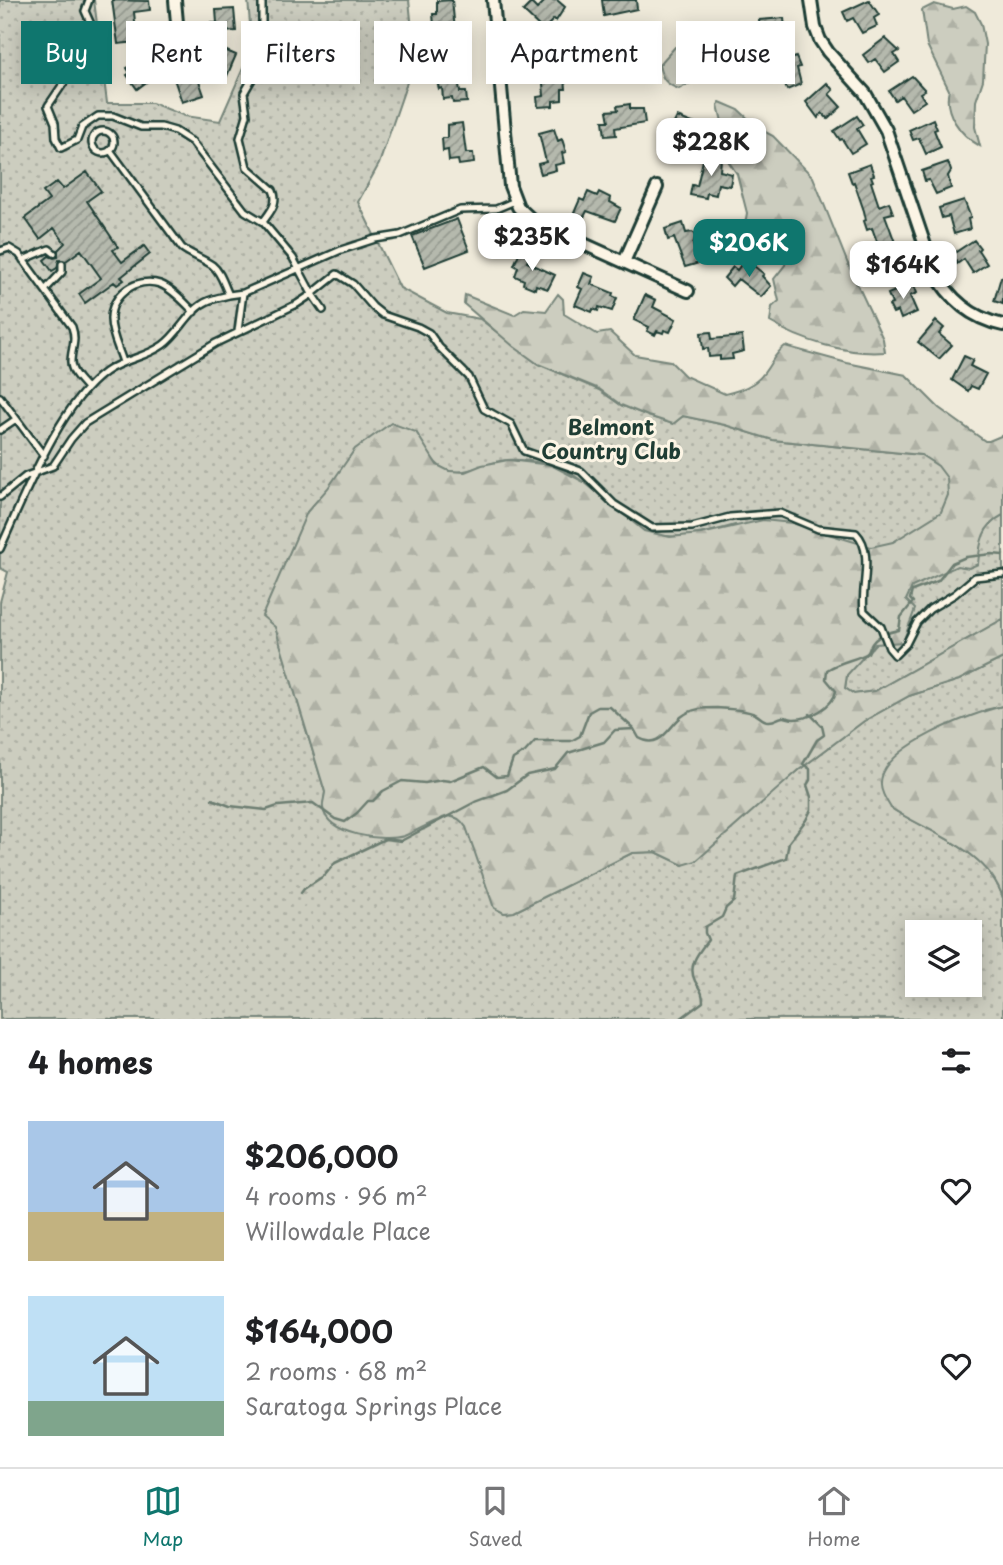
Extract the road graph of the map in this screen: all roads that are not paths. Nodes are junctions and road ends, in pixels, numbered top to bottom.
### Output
1 (89, 0) edge
2 (175, 0) edge
3 (262, 0) edge
4 (493, 0) edge
5 (811, 0) edge
6 (177, 21) edge
7 (110, 150) junction
8 (657, 187) dead end
9 (515, 201) junction
10 (263, 222) junction
11 (0, 251) edge
12 (54, 253) dead end
13 (23, 260) junction
14 (624, 262) junction
15 (62, 264) dead end
16 (299, 268) junction
17 (45, 290) junction
18 (688, 291) dead end
19 (243, 293) junction
20 (312, 294) junction
21 (229, 295) junction
22 (323, 310) dead end
23 (194, 312) junction
24 (1003, 325) edge
25 (238, 331) junction
26 (123, 362) junction
27 (86, 387) junction
28 (0, 397) edge
29 (16, 419) junction
30 (0, 430) edge
31 (44, 456) junction
32 (36, 472) junction
33 (0, 497) edge
34 (0, 549) edge
35 (1003, 574) edge

1 - 10 lane
2 - 6 street
3 - 10 lane
4 - 9 street
5 - 24 street
7 - 7 lane
7 - 21 lane
8 - 14 street
9 - 14 street
9 - 16 lane
10 - 16 lane
11 - 13 lane
12 - 13 lane
13 - 17 lane
14 - 18 street
15 - 17 lane
16 - 19 lane
16 - 20 lane
17 - 27 lane
19 - 21 lane
19 - 25 lane
20 - 22 lane
20 - 25 lane
20 - 35 lane
21 - 23 lane
23 - 26 lane
23 - 26 lane
25 - 32 lane
26 - 27 lane
27 - 31 lane
28 - 29 lane
29 - 30 lane
29 - 31 lane
31 - 32 lane
32 - 33 lane
32 - 34 lane

